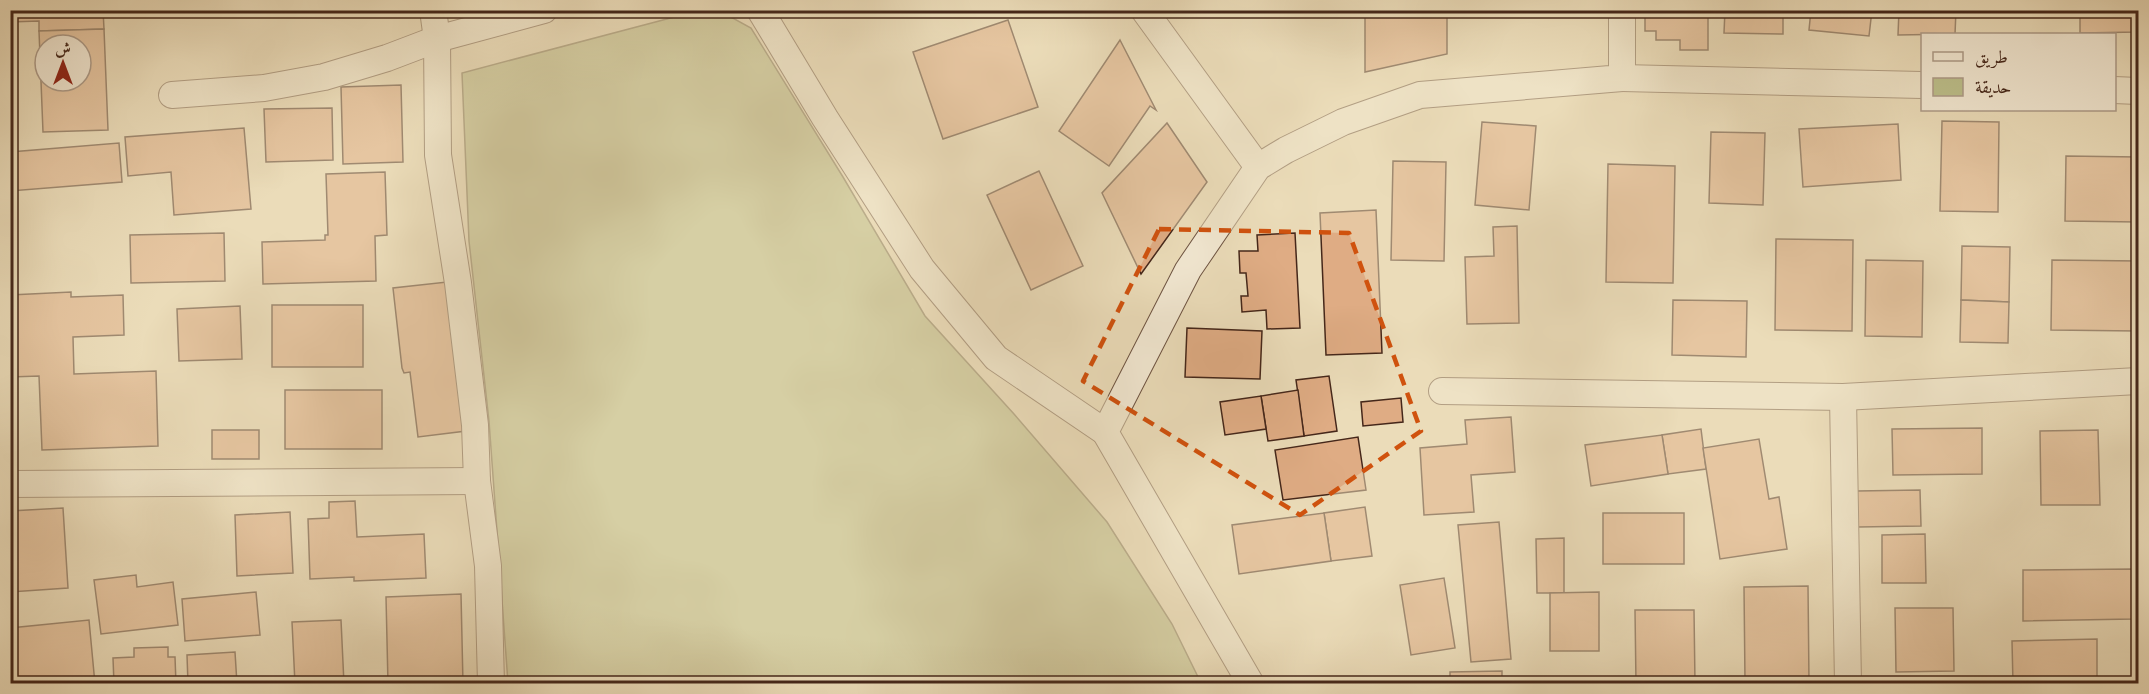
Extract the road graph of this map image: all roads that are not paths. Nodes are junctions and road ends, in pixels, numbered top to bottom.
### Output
1 (433, 10) edge
2 (544, 10) edge
3 (760, 10) edge
4 (1144, 10) edge
5 (1622, 10) edge
6 (437, 39) junction
7 (1622, 78) junction
8 (1921, 85) edge
9 (2116, 90) edge
10 (2139, 91) edge
11 (172, 95) dead end
12 (1258, 167) junction
13 (2139, 381) edge
14 (1442, 391) dead end
15 (1843, 397) junction
16 (1105, 432) junction
17 (477, 480) junction
18 (10, 484) edge
19 (491, 684) edge
20 (1251, 684) edge
21 (1848, 684) edge

1 - 6 street
2 - 6 street
3 - 16 street
4 - 12 street
5 - 7 street
6 - 11 street
6 - 17 street
7 - 8 street
7 - 12 street
9 - 10 street
12 - 16 street
13 - 15 street
14 - 15 street
15 - 21 street
16 - 20 street
17 - 18 street
17 - 19 street

